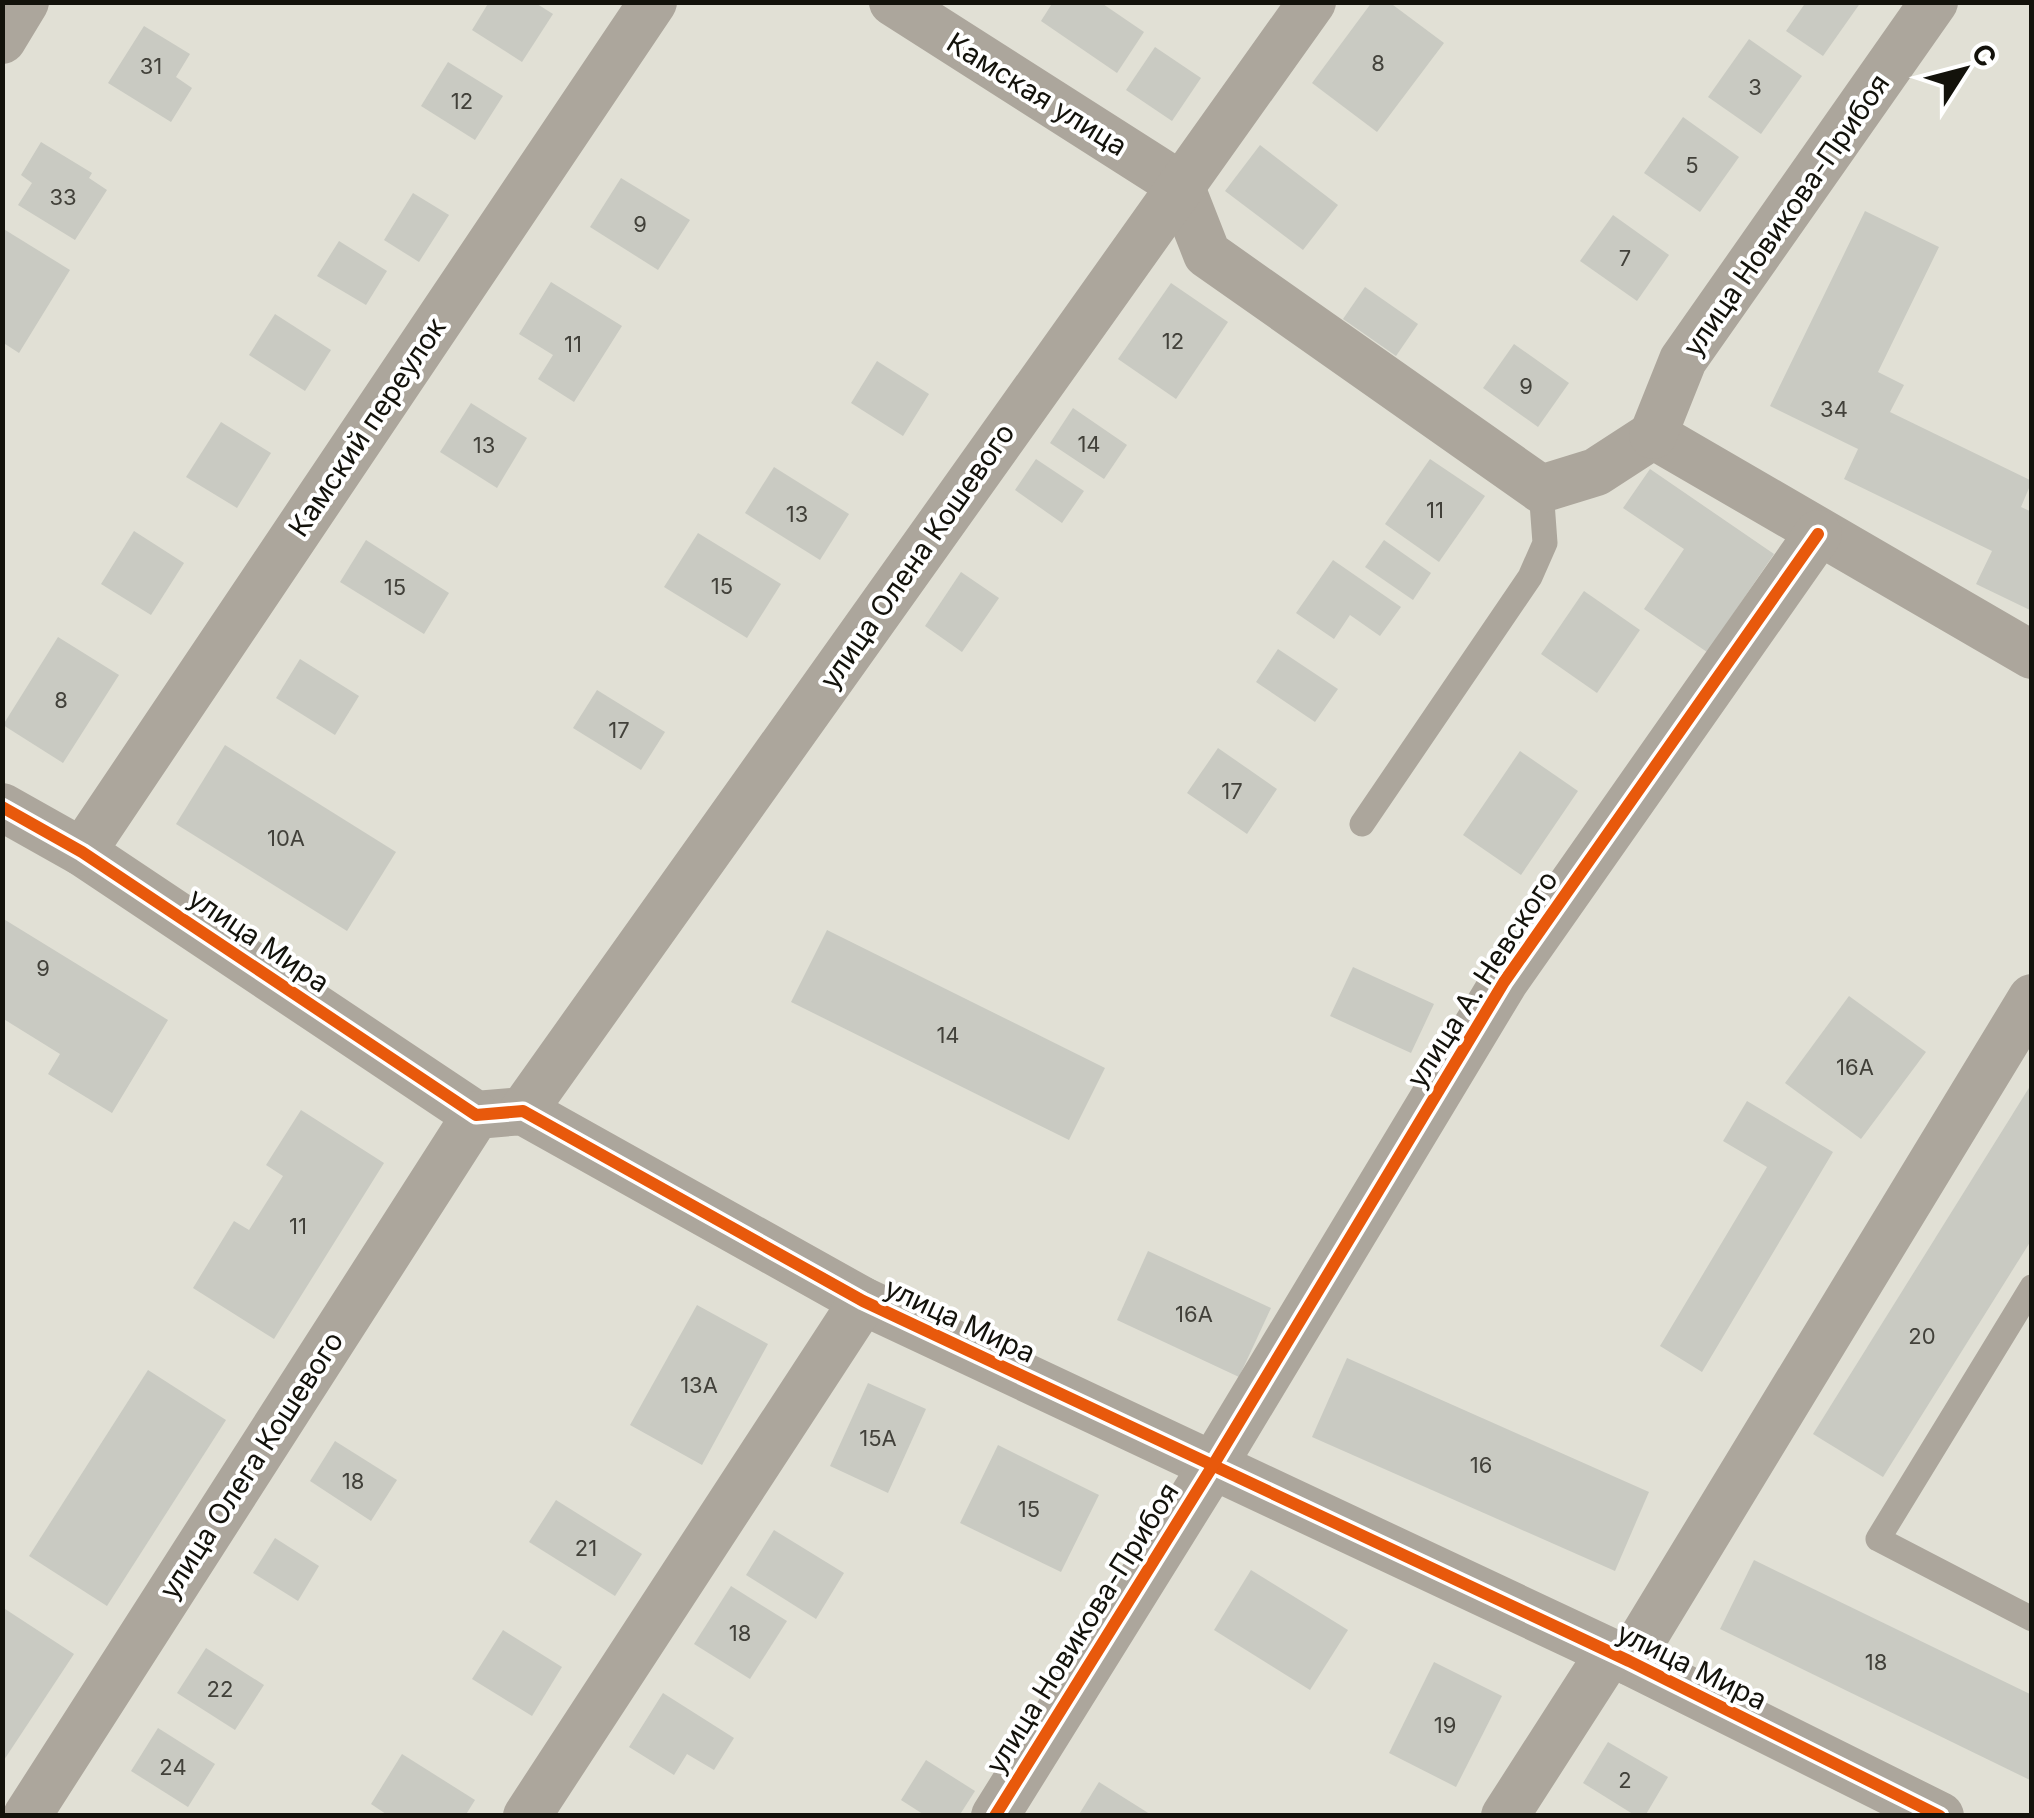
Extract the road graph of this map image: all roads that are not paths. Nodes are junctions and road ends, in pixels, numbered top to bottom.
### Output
1 (24, 2) edge
2 (653, 2) edge
3 (893, 2) edge
4 (1312, 2) edge
5 (1934, 2) edge
6 (2, 40) edge
7 (1180, 184) junction
8 (1653, 435) junction
9 (1541, 489) junction
10 (1818, 534) junction
11 (2032, 655) edge
12 (2, 806) edge
13 (1362, 824) dead end
14 (82, 852) junction
15 (2032, 998) edge
16 (523, 1111) junction
17 (476, 1115) junction
18 (2032, 1287) edge
19 (863, 1301) junction
20 (1212, 1467) junction
21 (2032, 1619) edge
22 (1619, 1658) junction
23 (27, 1816) edge
24 (527, 1816) edge
25 (995, 1816) edge
26 (1505, 1816) edge
27 (1940, 1816) edge

1 - 6 street
2 - 14 street, Камский переулок
3 - 7 street, Камская улица
4 - 7 street, улица Олена Кошевого
5 - 8 street, улица Новикова-Прибоя
7 - 9 street
7 - 16 street, улица Олена Кошевого
8 - 9 street
8 - 10 street
9 - 13 lane
10 - 11 street
10 - 20 street, улица А. Невского
12 - 14 street, улица Мира
14 - 17 street, улица Мира
15 - 22 street, улица Мира
16 - 17 street
16 - 19 street, улица Мира
17 - 23 street, улица Олега Кошевого
18 - 21 lane
19 - 20 street, улица Мира
19 - 24 street
20 - 22 street, улица Мира
20 - 25 street, улица Новикова-Прибоя
22 - 26 street
22 - 27 street, улица Мира

